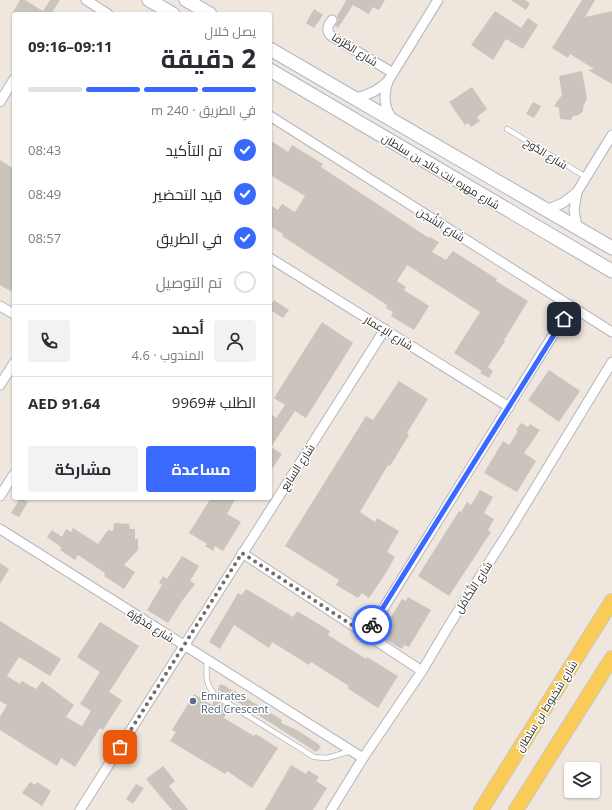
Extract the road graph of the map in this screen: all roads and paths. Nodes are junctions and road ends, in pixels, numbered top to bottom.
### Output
1 (86, 0) edge
2 (149, 0) edge
3 (186, 0) edge
4 (438, 0) edge
5 (105, 12) edge
6 (170, 12) edge
7 (207, 12) edge
8 (332, 20) dead end
9 (272, 50) edge
10 (272, 71) edge
11 (391, 77) junction
12 (12, 82) edge
13 (354, 98) junction
14 (0, 102) edge
15 (272, 117) edge
16 (392, 120) junction
17 (507, 129) dead end
18 (612, 134) edge
19 (586, 177) junction
20 (577, 192) junction
21 (546, 210) junction
22 (577, 227) junction
23 (612, 248) edge
24 (272, 259) edge
25 (612, 271) edge
26 (0, 306) edge
27 (571, 306) junction
28 (12, 313) edge
29 (385, 329) junction
30 (612, 332) edge
31 (612, 362) edge
32 (12, 365) edge
33 (0, 385) edge
34 (509, 407) junction
35 (12, 477) edge
36 (0, 496) edge
37 (0, 529) edge
38 (242, 553) junction
39 (612, 601) edge
40 (367, 635) junction
41 (184, 645) junction
42 (612, 658) edge
43 (207, 660) junction
44 (422, 671) junction
45 (351, 751) junction
46 (363, 758) junction
47 (80, 810) edge
48 (331, 810) edge
49 (481, 810) edge
50 (516, 810) edge

1 - 5 street
2 - 6 street
3 - 7 street
4 - 11 street
8 - 11 street, شارع الطَّرْفا
9 - 13 street, شارع مهره بنت خالد بن سلطان
10 - 25 street, شارع مهره بنت خالد بن سلطان
11 - 13 street
11 - 16 street
12 - 14 street
13 - 16 street, شارع مهره بنت خالد بن سلطان
15 - 27 street, شارع الشَّجَن
16 - 21 street, شارع مهره بنت خالد بن سلطان
17 - 19 lane, شارع الدُّوح
18 - 19 street
19 - 20 street
20 - 21 street
20 - 22 street
21 - 22 street, شارع مهره بنت خالد بن سلطان
22 - 23 street, شارع مهره بنت خالد بن سلطان
24 - 29 street, شارع الإعمار
26 - 28 street
27 - 30 street, شارع الشَّجَن
27 - 34 street
29 - 34 street, شارع الإعمار
29 - 38 street, شارع السابع
31 - 44 street, شارع التَّكَامُل
32 - 33 street
34 - 40 street
35 - 36 street
37 - 41 street, شارع مْدَوَّرَة
38 - 40 street
38 - 41 street, شارع السابع
39 - 49 main road, شارع شخبوط بن سلطان
40 - 44 street
41 - 43 street, شارع مْدَوَّرَة
41 - 47 street, شارع السابع
42 - 50 main road
43 - 45 street, شارع مْدَوَّرَة
43 - 45 lane
44 - 46 street, شارع التَّكَامُل
45 - 46 street, شارع مْدَوَّرَة
46 - 48 street, شارع التَّكَامُل

